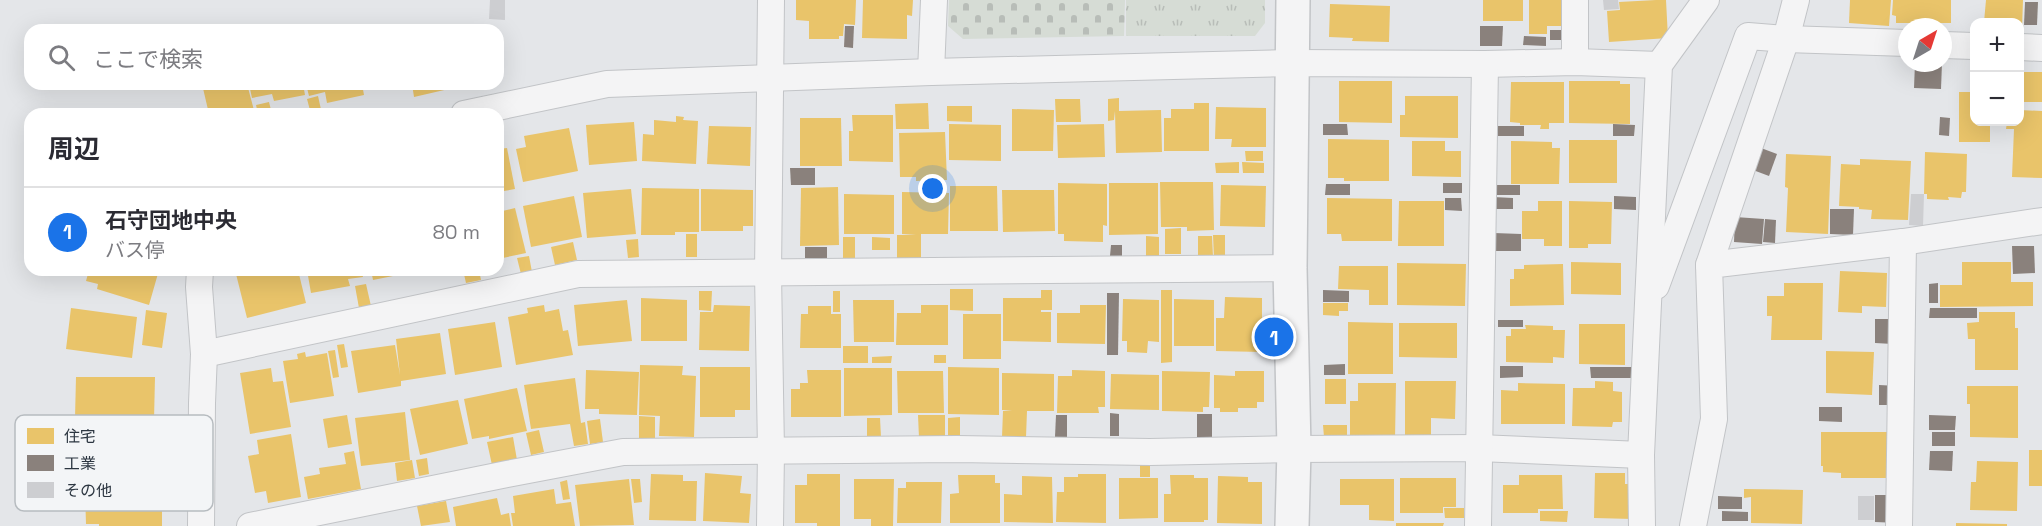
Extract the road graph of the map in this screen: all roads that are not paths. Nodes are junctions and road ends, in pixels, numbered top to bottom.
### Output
1 (771, 0) edge
2 (934, 0) edge
3 (1293, 0) edge
4 (1575, 0) edge
5 (1707, 0) edge
6 (1796, 0) edge
7 (1786, 39) junction
8 (1898, 44) edge
9 (1952, 45) edge
10 (1970, 46) edge
11 (2024, 47) edge
12 (2042, 48) edge
13 (1575, 62) junction
14 (1293, 63) junction
15 (1485, 64) junction
16 (1659, 64) junction
17 (930, 72) junction
18 (771, 79) junction
19 (493, 108) edge
20 (2042, 221) edge
21 (1904, 242) junction
22 (1709, 265) junction
23 (1290, 268) junction
24 (768, 273) junction
25 (200, 276) edge
26 (1647, 310) junction
27 (204, 354) junction
28 (202, 415) edge
29 (1479, 448) junction
30 (1294, 449) junction
31 (771, 451) junction
32 (1641, 454) junction
33 (201, 511) edge
34 (201, 526) edge
35 (250, 526) edge
36 (770, 526) edge
37 (1292, 526) edge
38 (1478, 526) edge
39 (1642, 526) edge
40 (1693, 526) edge
41 (1899, 526) edge

1 - 18 street
2 - 17 street
3 - 14 street
4 - 13 street
5 - 16 street
6 - 7 street
7 - 8 street
7 - 22 street
7 - 26 street
9 - 10 street
11 - 12 street
13 - 15 street
13 - 16 street
14 - 15 street
14 - 17 street
14 - 23 street
15 - 29 street
16 - 26 street
17 - 18 street
18 - 19 street
18 - 24 street
20 - 21 street
21 - 22 street
21 - 41 street
22 - 40 street
23 - 24 street
23 - 30 street
24 - 27 street
24 - 31 street
25 - 27 street
26 - 32 street
27 - 28 street
29 - 30 street
29 - 32 street
29 - 38 street
30 - 31 street
30 - 37 street
31 - 35 street
31 - 36 street
32 - 39 street
33 - 34 street

